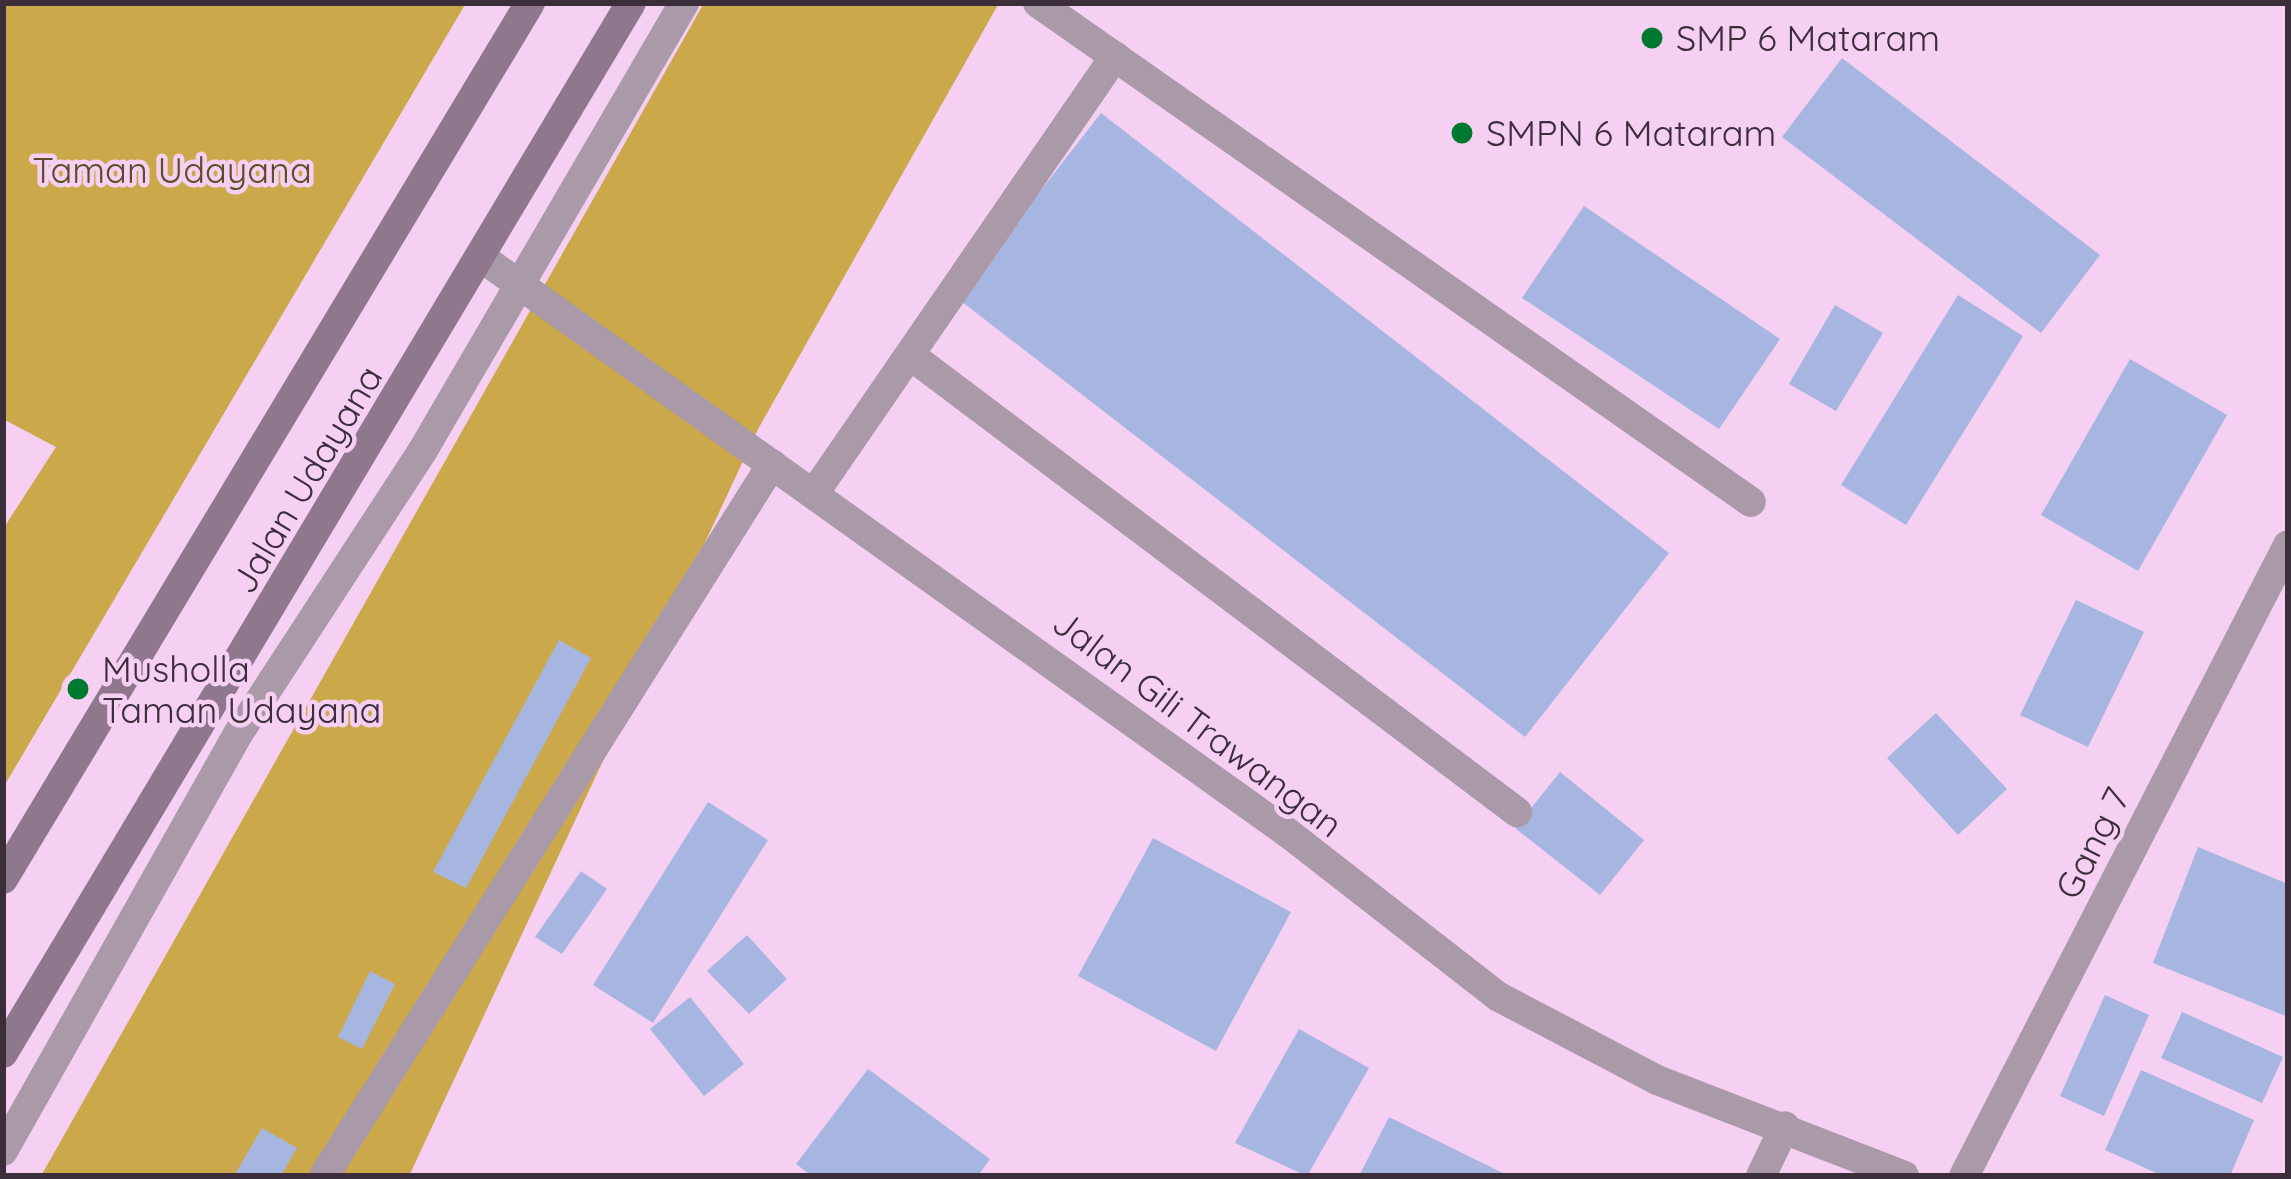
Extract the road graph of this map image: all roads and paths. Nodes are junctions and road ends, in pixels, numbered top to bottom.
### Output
1 (530, 3) edge
2 (631, 3) edge
3 (684, 3) edge
4 (1038, 3) edge
5 (1115, 56) junction
6 (485, 260) junction
7 (520, 287) junction
8 (910, 356) junction
9 (772, 464) junction
10 (815, 492) junction
11 (1751, 502) dead end
12 (2288, 545) edge
13 (1517, 812) dead end
14 (3, 879) edge
15 (3, 1053) edge
16 (1785, 1126) junction
17 (3, 1150) edge
18 (324, 1176) edge
19 (1761, 1176) edge
20 (1904, 1176) edge
21 (1964, 1176) edge

1 - 14 main road, Jalan Udayana
2 - 6 main road, Jalan Udayana
3 - 7 street
4 - 5 street
5 - 8 street
5 - 11 street
6 - 7 street, Jalan Gili Trawangan
6 - 15 main road, Jalan Udayana
7 - 9 street, Jalan Gili Trawangan
7 - 17 street
8 - 10 street
8 - 13 street
9 - 10 street, Jalan Gili Trawangan
9 - 18 street
10 - 16 street, Jalan Gili Trawangan
12 - 21 street, Gang 7
16 - 19 street
16 - 20 street, Jalan Gili Trawangan

